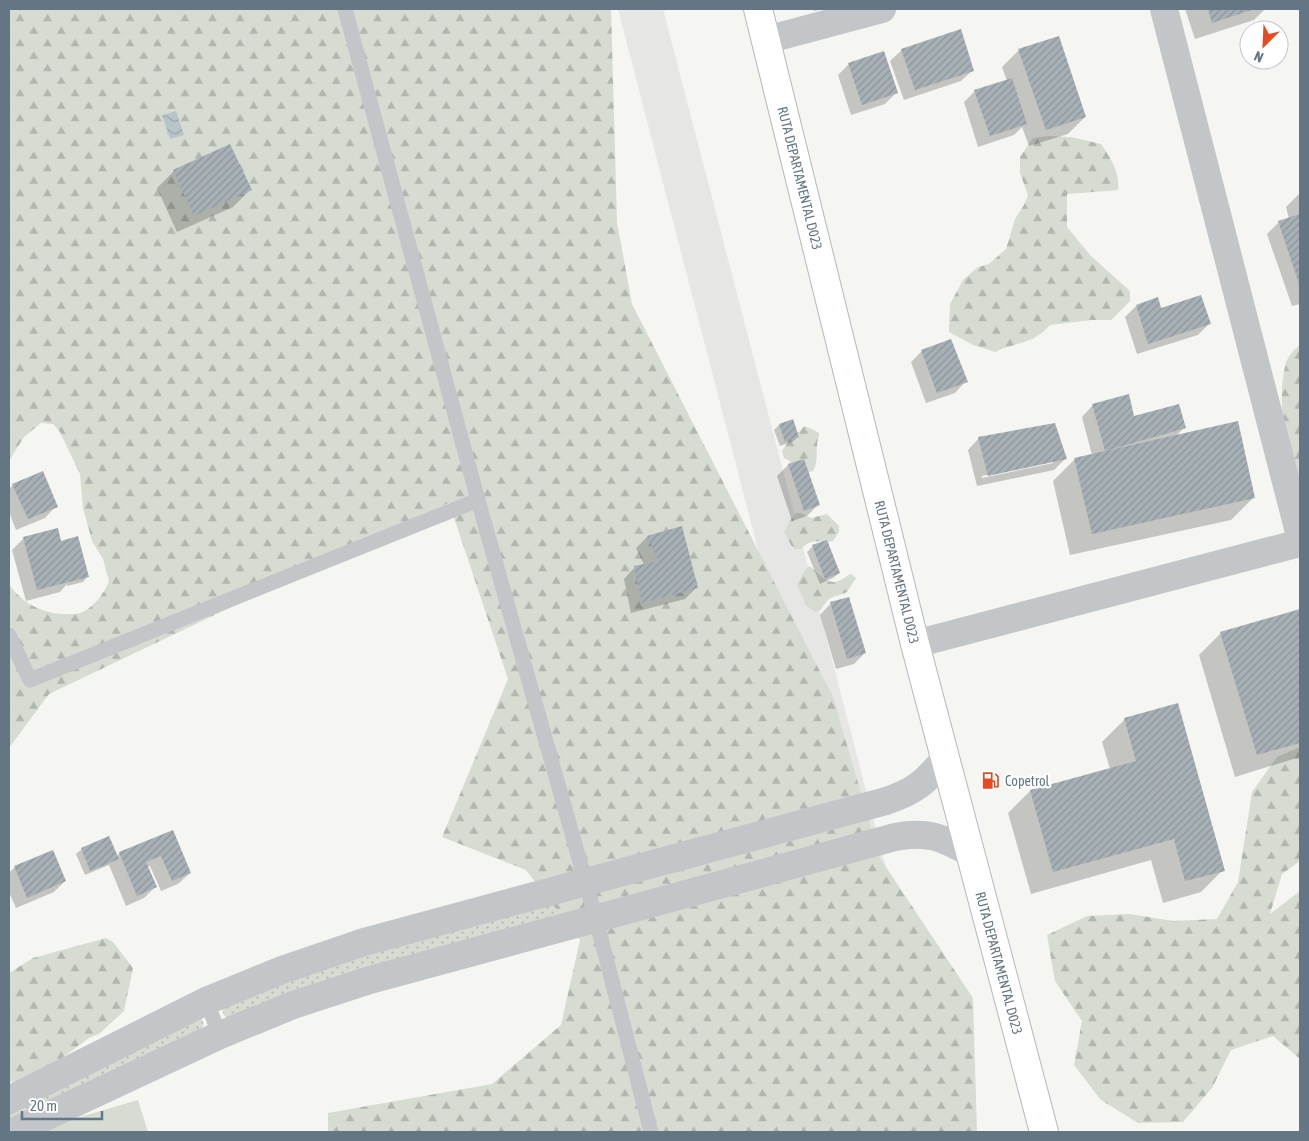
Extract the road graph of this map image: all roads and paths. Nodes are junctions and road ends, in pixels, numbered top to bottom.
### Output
1 (345, 9) edge
2 (758, 9) edge
3 (882, 9) edge
4 (1164, 9) edge
5 (766, 40) junction
6 (478, 500) junction
7 (1300, 536) edge
8 (1300, 543) edge
9 (9, 635) edge
10 (914, 644) junction
11 (945, 758) junction
12 (970, 853) junction
13 (585, 882) junction
14 (596, 919) junction
15 (206, 1001) junction
16 (220, 1035) junction
17 (9, 1100) edge
18 (13, 1132) edge
19 (651, 1132) edge
20 (1044, 1132) edge

1 - 6 lane
2 - 5 main road, RUTA DEPARTAMENTAL D023
3 - 5 street
4 - 7 street
5 - 10 main road, RUTA DEPARTAMENTAL D023
6 - 9 lane
6 - 13 lane
8 - 10 street
10 - 11 main road, RUTA DEPARTAMENTAL D023
11 - 12 main road, RUTA DEPARTAMENTAL D023
11 - 13 street
12 - 14 street
12 - 20 main road, RUTA DEPARTAMENTAL D023
13 - 14 lane
13 - 15 street
14 - 16 street
14 - 19 lane
15 - 16 lane
15 - 17 street
16 - 18 street

